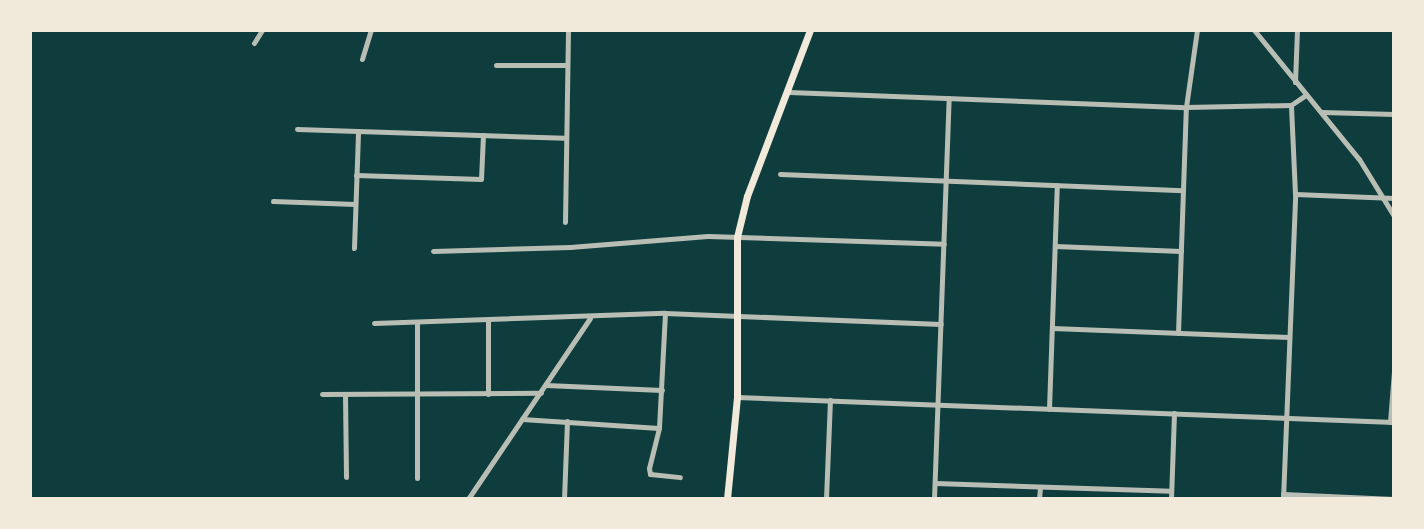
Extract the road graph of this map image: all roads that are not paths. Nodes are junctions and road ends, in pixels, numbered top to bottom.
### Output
1 (262, 30) edge
2 (371, 30) edge
3 (568, 30) edge
4 (810, 30) edge
5 (1197, 30) edge
6 (1254, 30) edge
7 (1297, 30) edge
8 (254, 43) dead end
9 (362, 59) dead end
10 (496, 65) dead end
11 (566, 65) junction
12 (1295, 82) junction
13 (789, 92) junction
14 (1306, 94) junction
15 (949, 98) junction
16 (1291, 106) junction
17 (1186, 107) junction
18 (1322, 112) junction
19 (1394, 114) edge
20 (297, 129) dead end
21 (358, 131) junction
22 (483, 135) junction
23 (564, 138) junction
24 (780, 174) dead end
25 (356, 175) junction
26 (946, 181) junction
27 (1057, 185) junction
28 (1183, 190) junction
29 (1295, 194) junction
30 (1384, 197) junction
31 (1394, 198) edge
32 (273, 201) dead end
33 (355, 204) junction
34 (1394, 216) edge
35 (565, 222) dead end
36 (737, 237) junction
37 (944, 244) junction
38 (1055, 246) junction
39 (354, 248) dead end
40 (433, 251) dead end
41 (1181, 251) junction
42 (665, 313) junction
43 (738, 316) junction
44 (590, 317) junction
45 (488, 320) junction
46 (374, 323) dead end
47 (416, 323) junction
48 (941, 324) junction
49 (1052, 328) junction
50 (1178, 332) junction
51 (1289, 337) junction
52 (1394, 371) edge
53 (546, 385) junction
54 (662, 390) junction
55 (541, 393) junction
56 (322, 394) dead end
57 (345, 394) junction
58 (417, 394) junction
59 (488, 394) junction
60 (737, 397) junction
61 (830, 400) junction
62 (938, 404) junction
63 (1049, 409) junction
64 (1174, 414) junction
65 (1286, 418) junction
66 (522, 419) junction
67 (568, 421) junction
68 (1392, 422) edge
69 (659, 428) junction
70 (346, 477) dead end
71 (680, 477) dead end
72 (417, 478) dead end
73 (934, 483) junction
74 (1040, 487) junction
75 (1171, 491) junction
76 (1283, 497) edge
77 (468, 499) edge
78 (564, 499) edge
79 (727, 499) edge
80 (826, 499) edge
81 (934, 499) edge
82 (1039, 499) edge
83 (1171, 499) edge
84 (1384, 499) edge
85 (1394, 499) edge

1 - 8 street
2 - 9 street
3 - 11 street
4 - 13 main road
5 - 17 street
6 - 12 street
7 - 12 street
10 - 11 street
11 - 23 street
12 - 14 street
13 - 15 street
13 - 36 main road
14 - 16 street
14 - 18 street
15 - 17 street
15 - 26 street
16 - 17 street
16 - 29 street
17 - 28 street
18 - 19 street
18 - 30 street
20 - 21 street
21 - 22 street
21 - 25 street
22 - 23 street
22 - 25 street
23 - 35 street
24 - 26 street
25 - 33 street
26 - 27 street
26 - 37 street
27 - 28 street
27 - 38 street
28 - 41 street
29 - 30 street
29 - 51 street
30 - 31 street
30 - 34 street
32 - 33 street
33 - 39 street
36 - 37 street
36 - 40 street
36 - 43 main road
37 - 48 street
38 - 41 street
38 - 49 street
41 - 50 street
42 - 43 street
42 - 44 street
42 - 54 street
43 - 48 street
43 - 60 main road
44 - 45 street
44 - 53 street
45 - 47 street
45 - 59 street
46 - 47 street
47 - 58 street
48 - 62 street
49 - 50 street
49 - 63 street
50 - 51 street
51 - 65 street
52 - 68 street
53 - 54 street
53 - 55 street
54 - 69 street
55 - 59 street
55 - 66 street
56 - 57 street
57 - 58 street
57 - 70 street
58 - 59 street
58 - 72 street
60 - 61 street
60 - 79 main road
61 - 62 street
61 - 80 street
62 - 63 street
62 - 73 street
63 - 64 street
64 - 65 street
64 - 75 street
65 - 68 street
65 - 76 street
66 - 67 street
66 - 77 street
67 - 69 street
67 - 78 street
69 - 71 street
73 - 74 street
73 - 81 street
74 - 75 street
74 - 82 street
75 - 83 street
76 - 84 street
84 - 85 street

